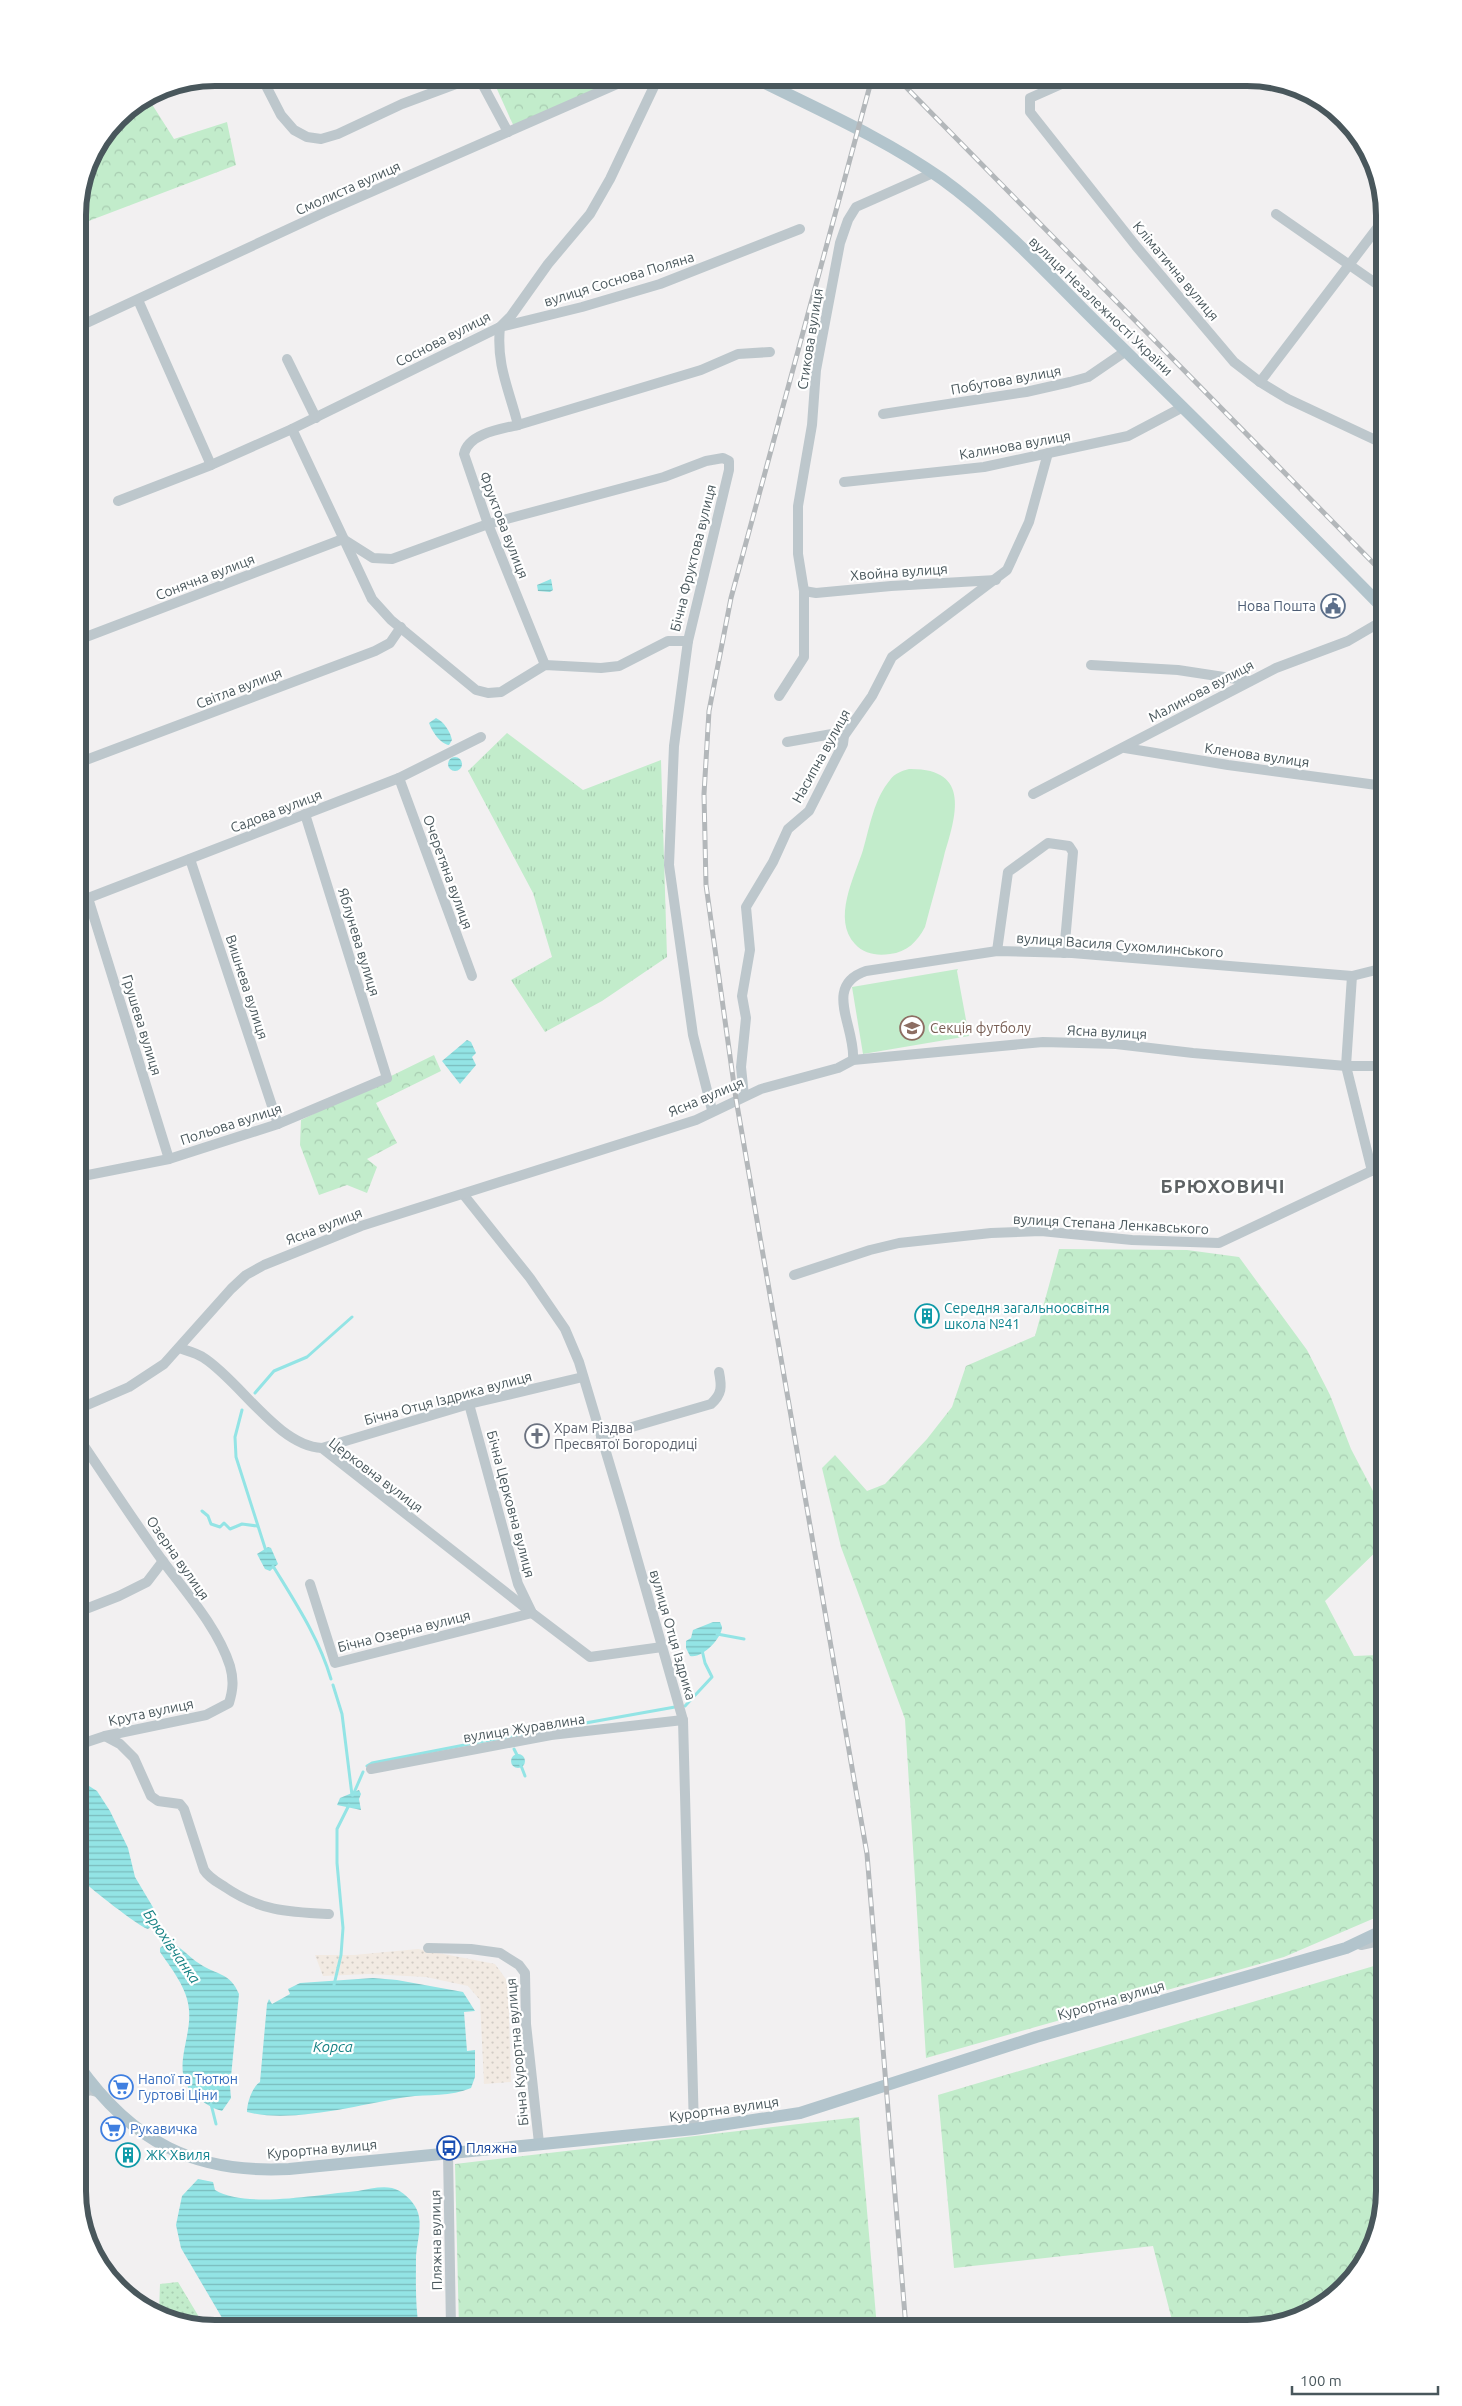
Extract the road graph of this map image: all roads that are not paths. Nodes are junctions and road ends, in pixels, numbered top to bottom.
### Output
1 (266, 87) edge
2 (448, 87) edge
3 (484, 87) edge
4 (610, 87) edge
5 (654, 87) edge
6 (774, 87) edge
7 (1055, 87) edge
8 (508, 132) junction
9 (932, 173) junction
10 (1276, 214) dead end
11 (800, 229) dead end
12 (1376, 229) edge
13 (1348, 265) junction
14 (1376, 284) edge
15 (138, 300) junction
16 (87, 323) edge
17 (500, 327) junction
18 (1126, 351) junction
19 (770, 352) dead end
20 (287, 359) dead end
21 (1260, 382) junction
22 (1183, 407) junction
23 (883, 414) dead end
24 (316, 418) junction
25 (518, 425) junction
26 (292, 429) junction
27 (1376, 440) edge
28 (1048, 453) junction
29 (211, 465) junction
30 (844, 482) dead end
31 (118, 500) dead end
32 (488, 524) junction
33 (343, 539) junction
34 (996, 580) junction
35 (804, 591) junction
36 (1376, 601) edge
37 (1376, 625) edge
38 (401, 627) junction
39 (87, 637) edge
40 (688, 641) junction
41 (545, 665) junction
42 (1090, 665) dead end
43 (1250, 681) junction
44 (778, 696) dead end
45 (844, 736) junction
46 (481, 737) dead end
47 (787, 742) dead end
48 (1126, 748) junction
49 (87, 760) edge
50 (398, 778) junction
51 (1376, 785) edge
52 (1033, 794) dead end
53 (305, 814) junction
54 (190, 859) junction
55 (88, 898) joint
56 (997, 951) junction
57 (1064, 953) junction
58 (1376, 970) edge
59 (472, 976) dead end
60 (1352, 976) junction
61 (853, 1060) junction
62 (1346, 1066) junction
63 (1376, 1066) edge
64 (387, 1078) joint
65 (744, 1096) junction
66 (712, 1110) junction
67 (278, 1124) junction
68 (169, 1159) junction
69 (1376, 1169) edge
70 (1372, 1171) junction
71 (87, 1175) edge
72 (463, 1194) junction
73 (794, 1275) dead end
74 (179, 1348) junction
75 (719, 1372) dead end
76 (582, 1377) junction
77 (469, 1404) junction
78 (86, 1405) edge
79 (601, 1436) junction
80 (322, 1448) junction
81 (86, 1449) edge
82 (163, 1561) junction
83 (310, 1584) dead end
84 (86, 1609) edge
85 (532, 1613) junction
86 (662, 1647) junction
87 (229, 1703) joint
88 (683, 1720) junction
89 (105, 1736) junction
90 (86, 1742) edge
91 (371, 1768) dead end
92 (328, 1914) dead end
93 (1376, 1934) edge
94 (1376, 1942) edge
95 (428, 1948) dead end
96 (1346, 1948) junction
97 (86, 2075) edge
98 (86, 2092) edge
99 (101, 2093) junction
100 (694, 2129) junction
101 (539, 2143) junction
102 (448, 2152) junction
103 (451, 2319) edge

1 - 2 street
3 - 8 street
4 - 8 street, Смолиста вулиця
5 - 17 street, Соснова вулиця
6 - 9 main road, вулиця Незалежності України
7 - 21 street, Кліматична вулиця
8 - 15 street, Смолиста вулиця
9 - 18 main road, вулиця Незалежності України
9 - 35 street, Стикова вулиця
10 - 13 street
11 - 17 street, вулиця Соснова Поляна
12 - 13 street
13 - 14 street
13 - 21 street
15 - 16 street, Смолиста вулиця
15 - 29 street
17 - 24 street, Соснова вулиця
17 - 25 street
18 - 22 main road, вулиця Незалежності України
18 - 23 street, Побутова вулиця
19 - 25 street, Фруктова вулиця
20 - 24 street
21 - 27 street, Кліматична вулиця
22 - 28 street, Калинова вулиця
22 - 36 main road, вулиця Незалежності України
24 - 26 street, Соснова вулиця
25 - 32 street, Фруктова вулиця
26 - 29 street, Соснова вулиця
26 - 33 street
28 - 30 street, Калинова вулиця
28 - 34 street, Насипна вулиця
29 - 31 street, Соснова вулиця
32 - 33 street, Бічна Фруктова вулиця
32 - 40 street, Бічна Фруктова вулиця
32 - 41 street, Фруктова вулиця
33 - 38 street
33 - 39 street, Сонячна вулиця
34 - 35 street, Хвойна вулиця
34 - 45 street, Насипна вулиця
35 - 44 street, Стикова вулиця
37 - 43 street, Малинова вулиця
38 - 41 street
38 - 49 street, Світла вулиця
40 - 41 street, Бічна Фруктова вулиця
40 - 66 street
42 - 43 street
43 - 48 street, Малинова вулиця
45 - 47 street
45 - 65 street, Насипна вулиця
46 - 50 street, Садова вулиця
48 - 51 street, Кленова вулиця
48 - 52 street, Малинова вулиця
50 - 53 street, Садова вулиця
50 - 59 street, Очеретяна вулиця
53 - 54 street, Садова вулиця
53 - 64 street, Яблунева вулиця
54 - 55 street, Садова вулиця
54 - 67 street, Вишнева вулиця
55 - 68 street, Грушева вулиця
56 - 57 street, вулиця Василя Сухомлинського
56 - 57 street
56 - 61 street, вулиця Василя Сухомлинського
57 - 60 street, вулиця Василя Сухомлинського
58 - 60 street, вулиця Василя Сухомлинського
60 - 62 street
61 - 62 street, Ясна вулиця
61 - 65 street, Ясна вулиця
62 - 63 street, Ясна вулиця
62 - 70 street
64 - 67 street, Польова вулиця
65 - 66 street, Ясна вулиця
66 - 72 street, Ясна вулиця
67 - 68 street, Польова вулиця
68 - 71 street, Польова вулиця
69 - 70 street, вулиця Степана Ленкавського
70 - 73 street, вулиця Степана Ленкавського
72 - 74 street, Ясна вулиця
72 - 76 street, вулиця Отця Іздрика
74 - 78 street, Ясна вулиця
74 - 80 street, Церковна вулиця
75 - 79 street
76 - 77 street, Бічна Отця Іздрика вулиця
76 - 79 street, вулиця Отця Іздрика
77 - 80 street, Бічна Отця Іздрика вулиця
77 - 85 street, Бічна Церковна вулиця
79 - 86 street, вулиця Отця Іздрика
80 - 85 street, Церковна вулиця
81 - 82 street, Озерна вулиця
82 - 84 street
82 - 87 street, Озерна вулиця
83 - 85 street, Бічна Озерна вулиця
85 - 86 street, Бічна Церковна вулиця
86 - 88 street, вулиця Отця Іздрика
87 - 89 street, Крута вулиця
88 - 91 street, вулиця Журавлина
88 - 100 street, вулиця Отця Іздрика
89 - 90 street, Крута вулиця
89 - 92 street
93 - 96 main road, Курортна вулиця
94 - 96 street
95 - 101 street, Бічна Курортна вулиця
96 - 100 main road, Курортна вулиця
97 - 99 main road, Курортна вулиця
98 - 99 street
99 - 102 main road, Курортна вулиця
100 - 101 main road, Курортна вулиця
101 - 102 main road, Курортна вулиця
102 - 103 street, Пляжна вулиця

